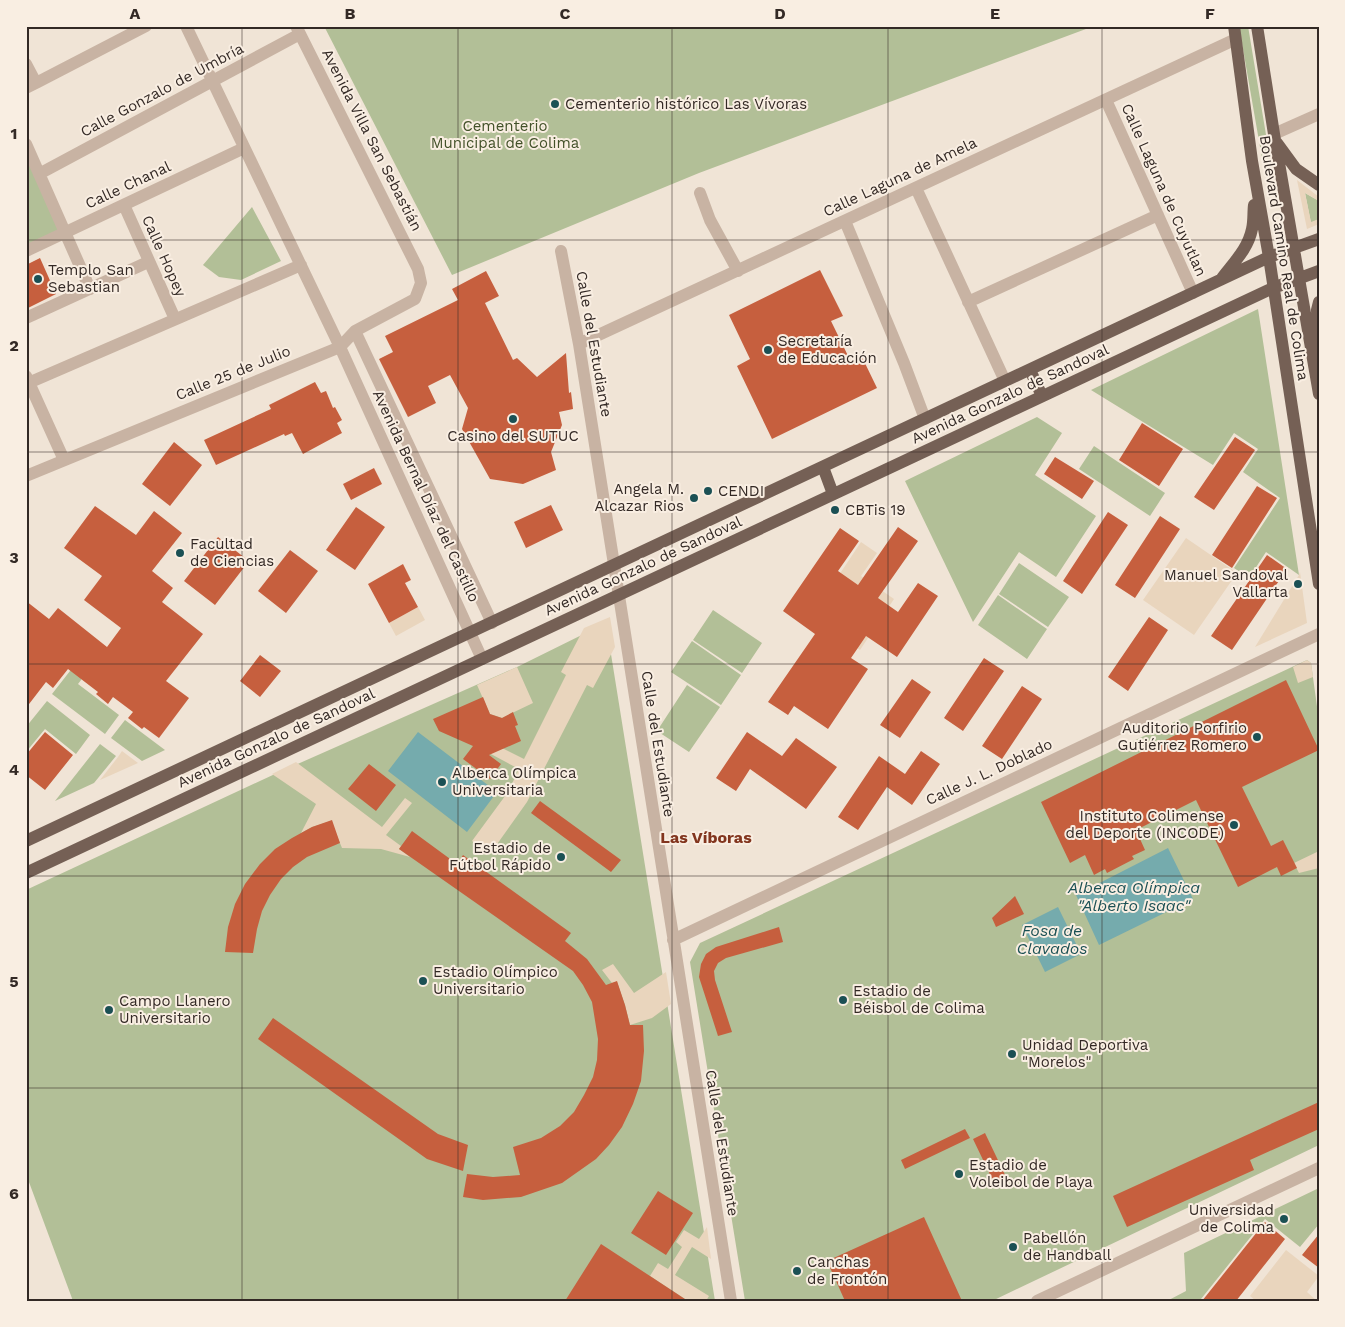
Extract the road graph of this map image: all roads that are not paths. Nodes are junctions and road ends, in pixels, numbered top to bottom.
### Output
1 (186, 26) edge
2 (1234, 26) edge
3 (1257, 26) edge
4 (139, 28) edge
5 (298, 30) edge
6 (1236, 39) junction
7 (26, 64) edge
8 (212, 81) junction
9 (31, 85) edge
10 (1106, 100) junction
11 (1319, 114) edge
12 (1274, 137) junction
13 (26, 144) edge
14 (244, 148) junction
15 (1252, 167) junction
16 (40, 174) junction
17 (1319, 185) edge
18 (916, 188) junction
19 (700, 193) dead end
20 (124, 205) junction
21 (1158, 215) junction
22 (845, 221) junction
23 (65, 232) junction
24 (1319, 239) edge
25 (1295, 248) junction
26 (26, 251) edge
27 (561, 251) dead end
28 (1269, 258) junction
29 (148, 262) junction
30 (300, 265) junction
31 (418, 269) joint
32 (738, 271) junction
33 (1319, 271) edge
34 (1299, 278) junction
35 (1220, 280) junction
36 (1274, 288) junction
37 (90, 289) junction
38 (1193, 293) junction
39 (968, 302) junction
40 (1319, 302) edge
41 (26, 318) edge
42 (175, 319) junction
43 (355, 331) junction
44 (579, 344) junction
45 (340, 347) junction
46 (1030, 370) junction
47 (27, 380) edge
48 (1005, 381) junction
49 (1319, 393) edge
50 (1042, 396) junction
51 (925, 419) junction
52 (64, 460) junction
53 (823, 467) junction
54 (26, 476) edge
55 (834, 494) junction
56 (613, 565) junction
57 (1319, 584) edge
58 (618, 596) junction
59 (492, 623) junction
60 (470, 633) junction
61 (1319, 634) edge
62 (482, 659) junction
63 (26, 841) edge
64 (26, 873) edge
65 (673, 940) junction
66 (1319, 1168) edge
67 (731, 1301) edge
68 (1037, 1301) edge

1 - 8 street, Avenida Bernal Díaz del Castillo
2 - 6 main road, Boulevard Camino Real de Colima
3 - 12 main road, Boulevard Camino Real de Colima
4 - 9 street
5 - 8 street, Calle Gonzalo de Umbría
5 - 31 street, Avenida Villa San Sebastián
6 - 10 street, Calle Laguna de Amela
6 - 15 main road, Boulevard Camino Real de Colima
7 - 9 street
8 - 14 street, Avenida Bernal Díaz del Castillo
8 - 16 street, Calle Gonzalo de Umbría
10 - 18 street, Calle Laguna de Amela
10 - 21 street, Calle Laguna de Cuyutlan
11 - 12 street
12 - 17 main road
12 - 25 main road, Boulevard Camino Real de Colima
13 - 16 street
14 - 20 street, Calle Chanal
14 - 30 street, Avenida Bernal Díaz del Castillo
15 - 28 main road, Boulevard Camino Real de Colima
15 - 35 main road
16 - 23 street
18 - 22 street, Calle Laguna de Amela
18 - 39 street
19 - 32 street
20 - 23 street, Calle Chanal
20 - 29 street, Calle Hopey
21 - 38 street, Calle Laguna de Cuyutlan
21 - 39 street
22 - 32 street, Calle Laguna de Amela
22 - 51 street
23 - 26 street, Calle Chanal
23 - 37 street
24 - 25 main road, Avenida Gonzalo de Sandoval
25 - 28 main road, Avenida Gonzalo de Sandoval
25 - 34 main road, Boulevard Camino Real de Colima
27 - 44 street, Calle del Estudiante
28 - 35 main road, Avenida Gonzalo de Sandoval
28 - 36 main road, Boulevard Camino Real de Colima
29 - 37 street
29 - 42 street, Calle Hopey
30 - 42 street
30 - 45 street, Avenida Bernal Díaz del Castillo
31 - 43 street, Calle 25 de Julio
32 - 44 street, Calle Laguna de Amela
33 - 34 main road, Avenida Gonzalo de Sandoval
34 - 36 main road, Avenida Gonzalo de Sandoval
34 - 49 main road, Boulevard Camino Real de Colima
35 - 38 main road, Avenida Gonzalo de Sandoval
36 - 50 main road, Avenida Gonzalo de Sandoval
36 - 57 main road, Boulevard Camino Real de Colima
37 - 41 street
38 - 46 main road, Avenida Gonzalo de Sandoval
39 - 48 street
40 - 49 main road
42 - 47 street
43 - 45 street, Calle 25 de Julio
43 - 59 street, Avenida Bernal Díaz del Castillo
44 - 56 street, Calle del Estudiante
45 - 52 street, Calle 25 de Julio
45 - 60 street, Avenida Bernal Díaz del Castillo
46 - 48 main road, Avenida Gonzalo de Sandoval
46 - 50 main road
47 - 52 street
48 - 51 main road, Avenida Gonzalo de Sandoval
50 - 55 main road, Avenida Gonzalo de Sandoval
51 - 53 main road, Avenida Gonzalo de Sandoval
52 - 54 street, Calle 25 de Julio
53 - 55 main road
53 - 56 main road, Avenida Gonzalo de Sandoval
55 - 58 main road, Avenida Gonzalo de Sandoval
56 - 58 street, Calle del Estudiante
56 - 59 main road, Avenida Gonzalo de Sandoval
58 - 62 main road, Avenida Gonzalo de Sandoval
58 - 65 street, Calle del Estudiante
59 - 60 main road, Avenida Gonzalo de Sandoval
60 - 62 street, Avenida Bernal Díaz del Castillo
60 - 63 main road, Avenida Gonzalo de Sandoval
61 - 65 street, Calle J. L. Doblado
62 - 64 main road, Avenida Gonzalo de Sandoval
65 - 67 street, Calle del Estudiante
66 - 68 street

